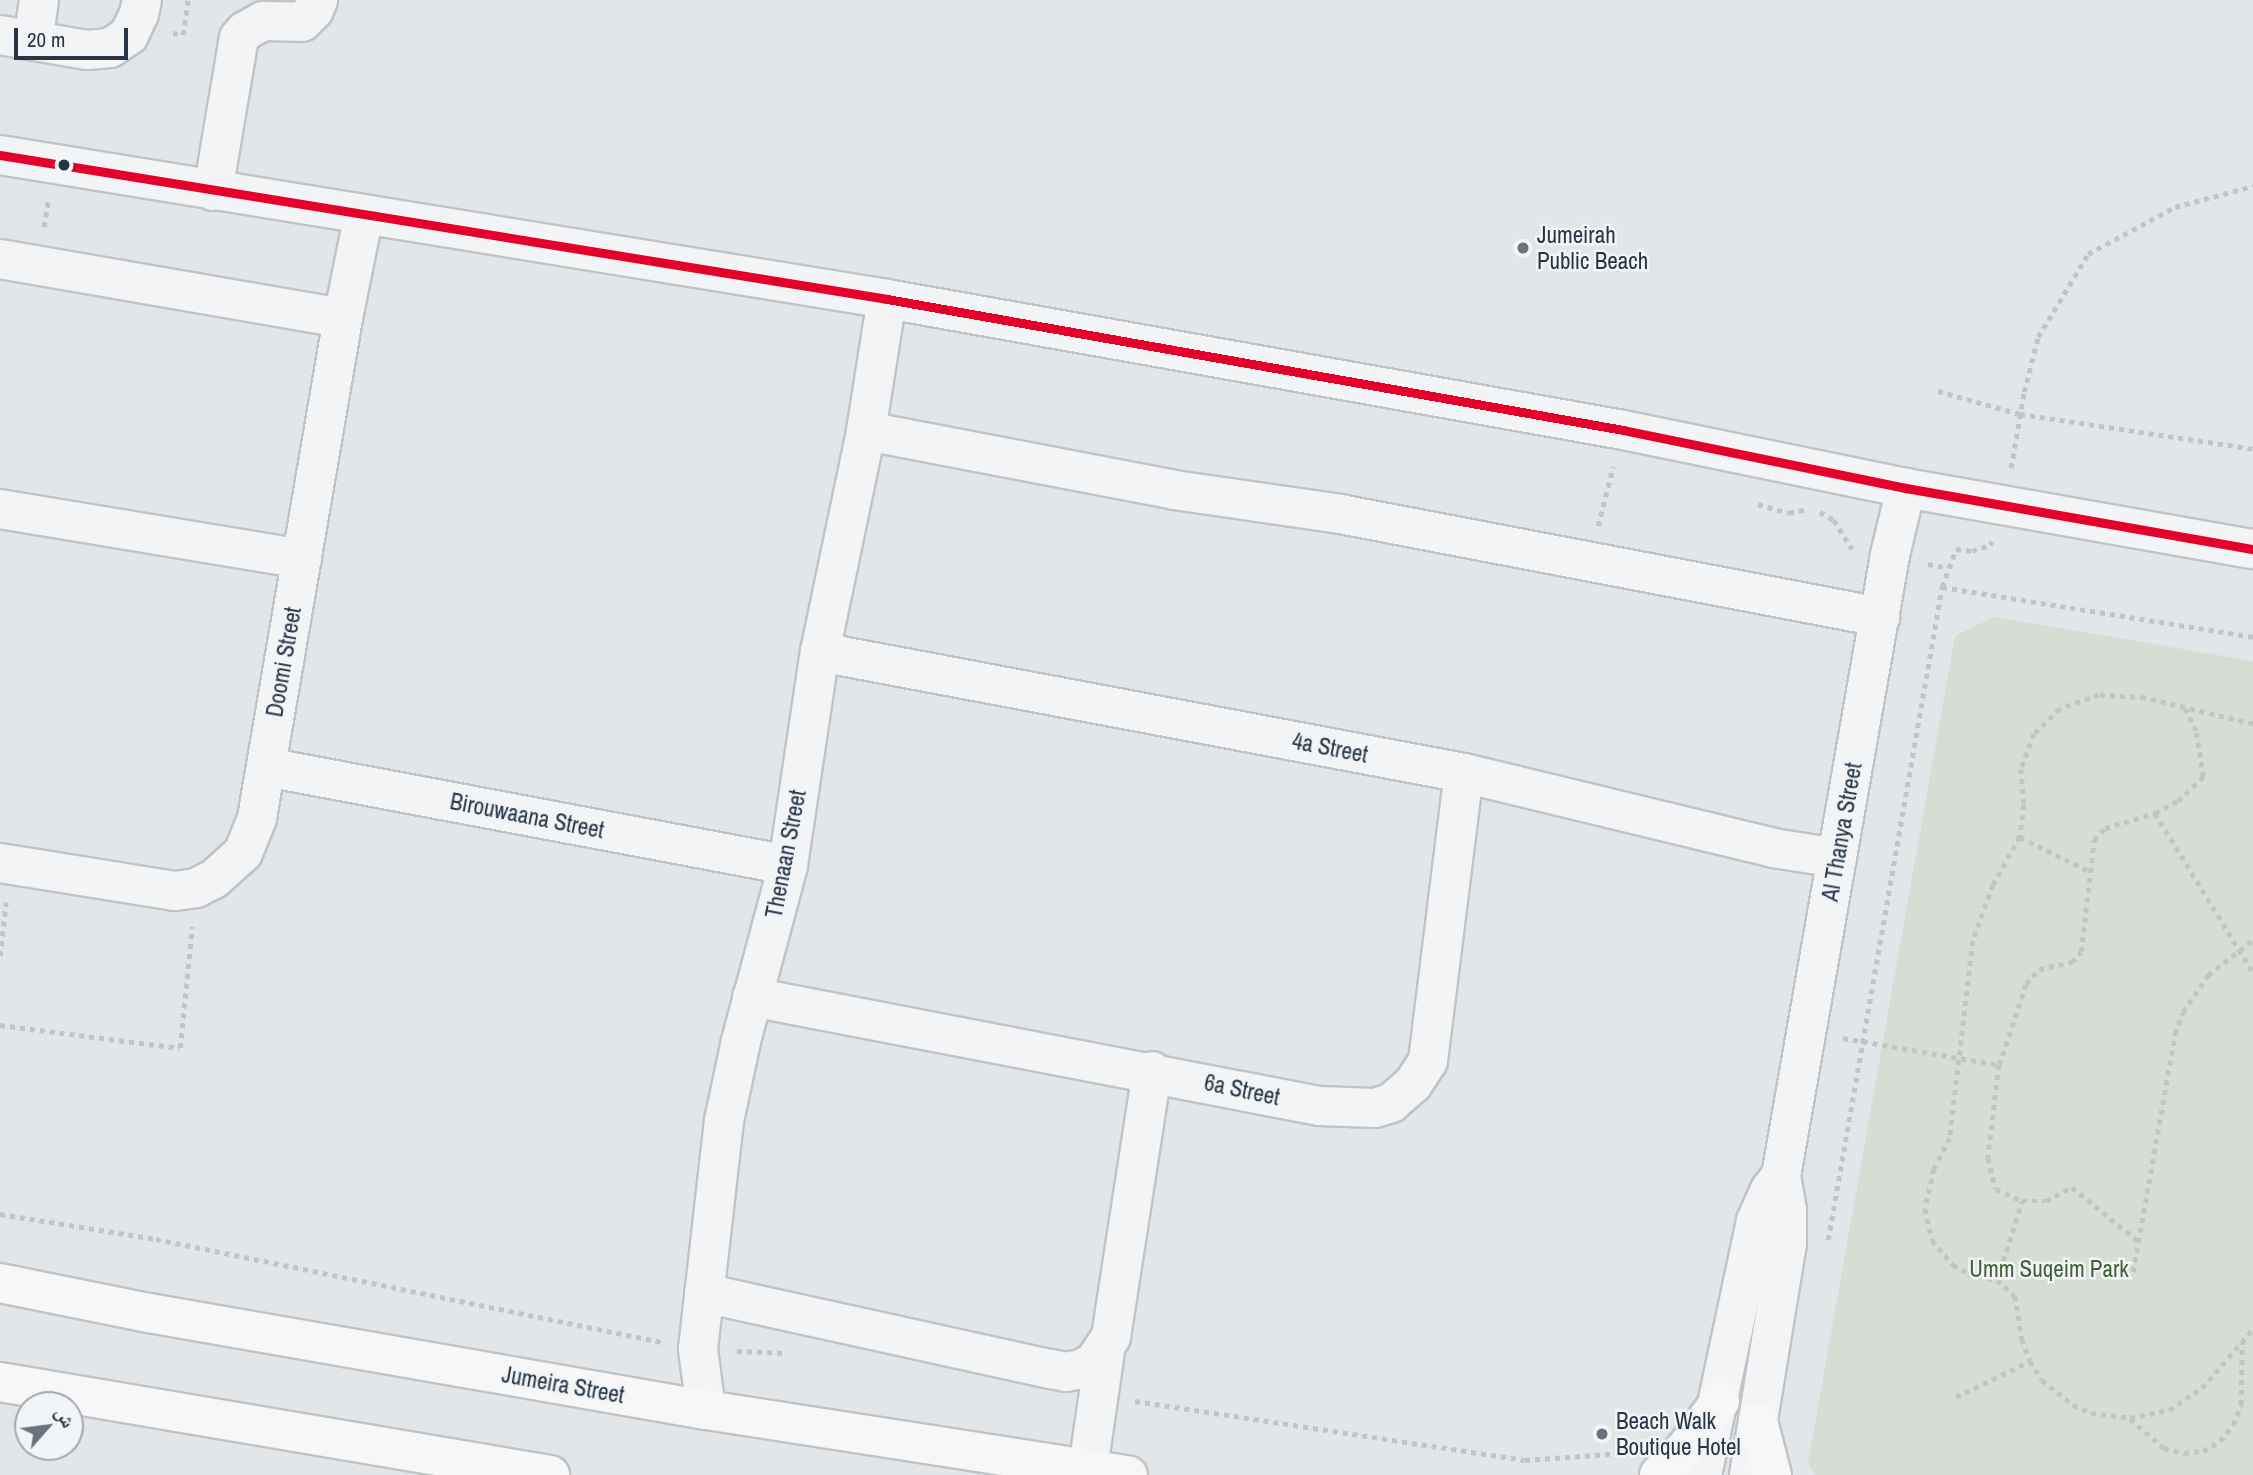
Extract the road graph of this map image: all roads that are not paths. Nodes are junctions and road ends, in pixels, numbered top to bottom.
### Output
1 (39, 0) edge
2 (142, 0) edge
3 (318, 0) edge
4 (17, 38) edge
5 (0, 155) edge
6 (213, 191) junction
7 (365, 214) junction
8 (0, 260) edge
9 (887, 299) junction
10 (343, 318) junction
11 (866, 430) junction
12 (1906, 488) junction
13 (0, 509) edge
14 (2253, 549) edge
15 (302, 559) junction
16 (1880, 617) junction
17 (820, 652) junction
18 (266, 767) junction
19 (1464, 773) junction
20 (1837, 858) junction
21 (5, 864) edge
22 (788, 865) junction
23 (752, 997) junction
24 (1152, 1071) junction
25 (1781, 1176) junction
26 (0, 1283) edge
27 (704, 1293) junction
28 (1105, 1351) junction
29 (0, 1382) edge
30 (1720, 1401) junction
31 (706, 1410) junction
32 (1758, 1421) junction
33 (1087, 1468) junction
34 (550, 1475) edge
35 (1128, 1475) edge
36 (1659, 1475) edge
37 (1702, 1475) edge
38 (1749, 1475) edge
39 (1772, 1475) edge

1 - 4 street
2 - 4 street
3 - 6 street
5 - 6 street
6 - 7 street
7 - 9 street
7 - 10 street, Doomi Street
8 - 10 street
9 - 11 street, Thenaan Street
9 - 12 street
10 - 15 street, Doomi Street
11 - 16 street
11 - 17 street, Thenaan Street
12 - 14 street
12 - 16 street, Al Thanya Street
13 - 15 street
15 - 18 street, Doomi Street
16 - 20 street, Al Thanya Street
17 - 19 street, 4a Street
17 - 22 street, Thenaan Street
18 - 21 street, Doomi Street
18 - 22 street, Birouwaana Street
19 - 20 street, 4a Street
19 - 24 street, 6a Street
20 - 25 street, Al Thanya Street
22 - 23 street, Thenaan Street
23 - 24 street, 6a Street
23 - 27 street, Thenaan Street
24 - 28 street
25 - 30 street, Al Thanya Street
25 - 32 street, Al Thanya Street
26 - 31 main road, Jumeira Street
27 - 28 street
27 - 31 street, Thenaan Street
28 - 33 street
29 - 34 main road
30 - 36 main road
30 - 37 street, Al Thanya Street
31 - 33 main road, Jumeira Street
32 - 38 street, Al Thanya Street
32 - 39 main road
33 - 35 main road, Jumeira Street

